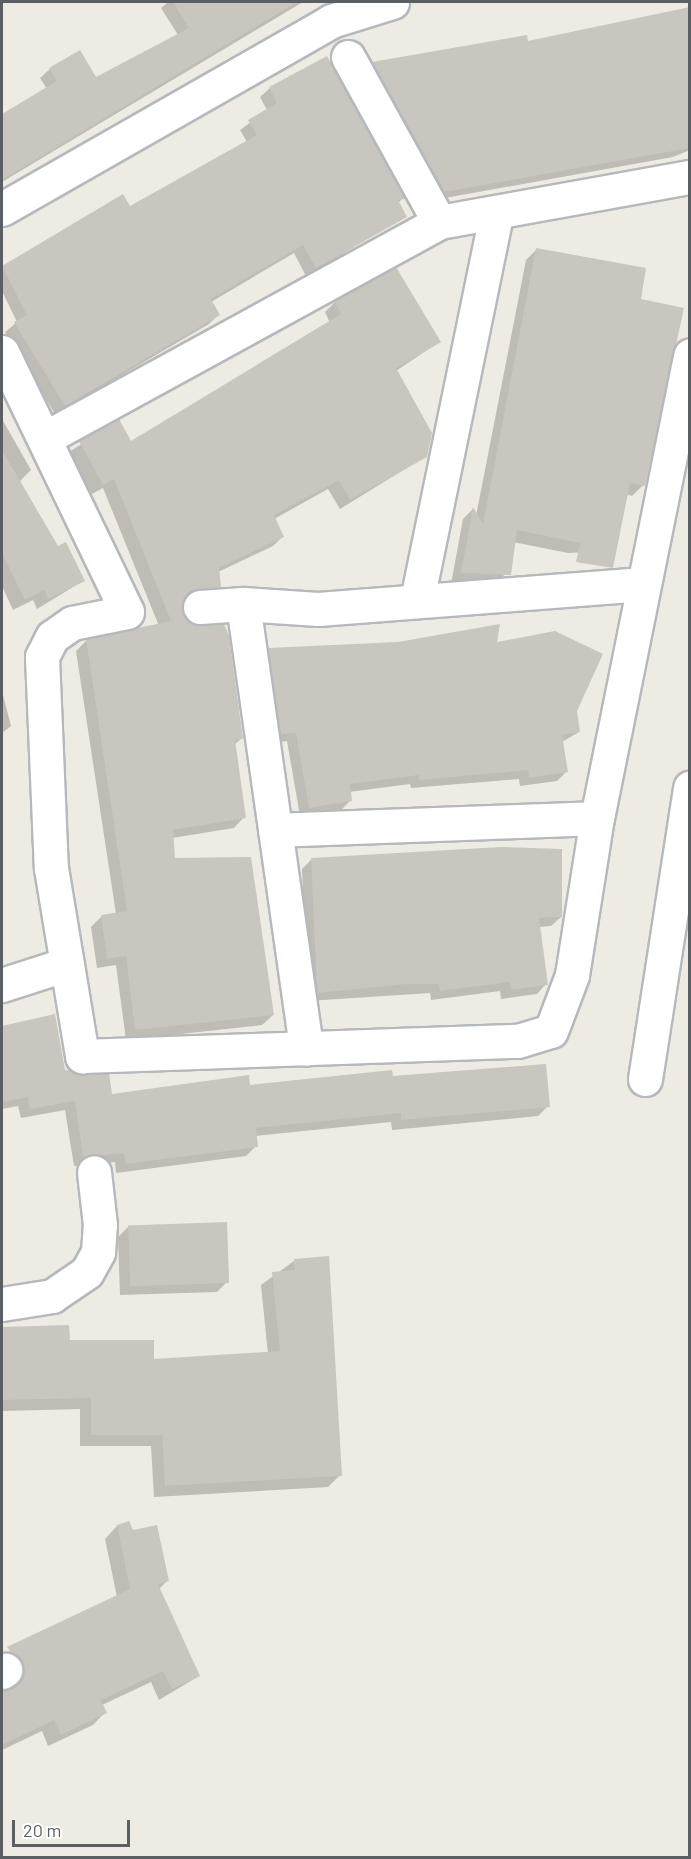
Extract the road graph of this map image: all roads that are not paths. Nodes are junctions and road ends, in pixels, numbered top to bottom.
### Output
1 (392, 2) edge
2 (348, 57) dead end
3 (690, 177) edge
4 (2, 209) edge
5 (496, 214) junction
6 (439, 222) junction
7 (2, 352) edge
8 (690, 355) edge
9 (45, 438) junction
10 (643, 584) junction
11 (417, 600) junction
12 (243, 604) junction
13 (200, 608) dead end
14 (690, 787) edge
15 (597, 818) junction
16 (275, 830) junction
17 (682, 890) edge
18 (67, 964) junction
19 (2, 985) edge
20 (306, 1049) junction
21 (645, 1079) dead end
22 (94, 1172) dead end
23 (2, 1304) edge

1 - 4 street
2 - 6 street
3 - 5 street
5 - 6 street
5 - 11 street
6 - 9 street
7 - 9 street
8 - 10 street
9 - 18 street
10 - 11 street
10 - 15 street
11 - 12 street
12 - 13 street
12 - 16 street
14 - 17 street
15 - 16 street
15 - 20 street
16 - 20 street
17 - 21 street
18 - 19 street
18 - 20 street
22 - 23 street

